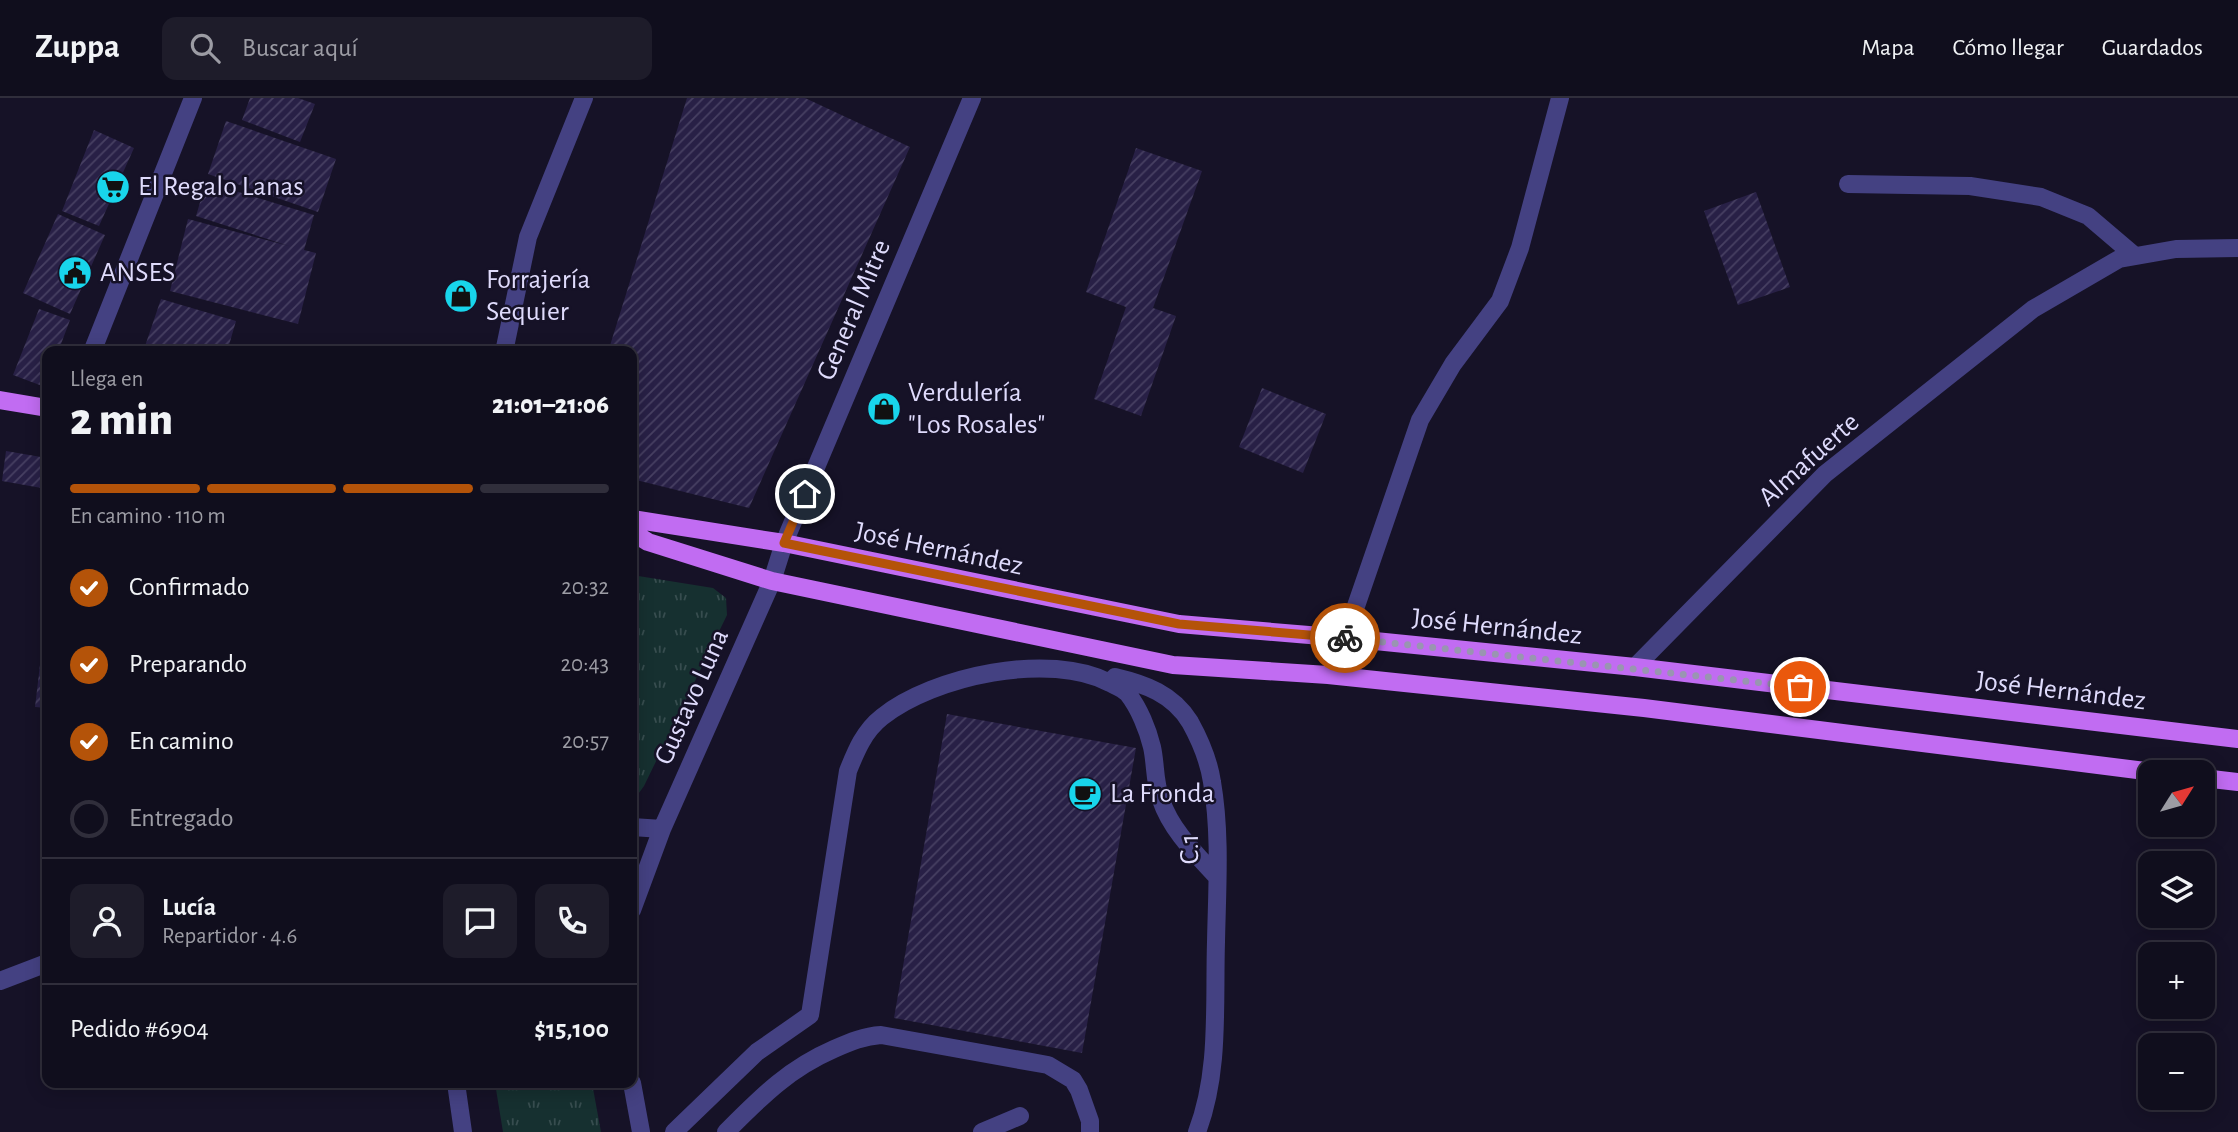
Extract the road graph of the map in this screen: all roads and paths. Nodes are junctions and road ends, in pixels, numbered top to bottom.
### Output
1 (192, 98) edge
2 (584, 98) edge
3 (972, 98) edge
4 (1560, 98) edge
5 (1847, 184) dead end
6 (2238, 248) edge
7 (2135, 256) junction
8 (94, 346) edge
9 (505, 346) edge
10 (0, 400) edge
11 (42, 407) edge
12 (637, 520) edge
13 (637, 535) edge
14 (784, 543) junction
15 (772, 581) junction
16 (1345, 638) junction
17 (1082, 646) junction
18 (1635, 667) junction
19 (1077, 671) junction
20 (2238, 739) edge
21 (2138, 770) edge
22 (2216, 779) edge
23 (2238, 782) edge
24 (637, 827) edge
25 (662, 829) junction
26 (1217, 877) junction
27 (637, 896) edge
28 (42, 965) edge
29 (0, 981) edge
30 (457, 1088) edge
31 (633, 1088) edge
32 (1020, 1116) dead end
33 (463, 1132) edge
34 (641, 1132) edge
35 (674, 1132) edge
36 (726, 1132) edge
37 (982, 1132) edge
38 (1090, 1132) edge
39 (1197, 1132) edge

1 - 8 street
2 - 9 street
3 - 14 street, General Mitre
4 - 16 street
5 - 7 street
6 - 7 street, Almafuerte
7 - 18 street, Almafuerte
10 - 11 main road
12 - 14 main road, José Hernández
13 - 15 main road
14 - 15 street, Gustavo Luna
14 - 16 main road, José Hernández
15 - 17 main road
15 - 25 street, Gustavo Luna
16 - 18 main road, José Hernández
17 - 19 street
17 - 21 main road
18 - 20 main road, José Hernández
19 - 26 street
19 - 26 street, C.1
19 - 35 street
22 - 23 main road
24 - 25 street
25 - 27 street, Gustavo Luna
26 - 39 street, C.1
28 - 29 street
30 - 33 street
31 - 34 street
32 - 37 street
36 - 38 street

